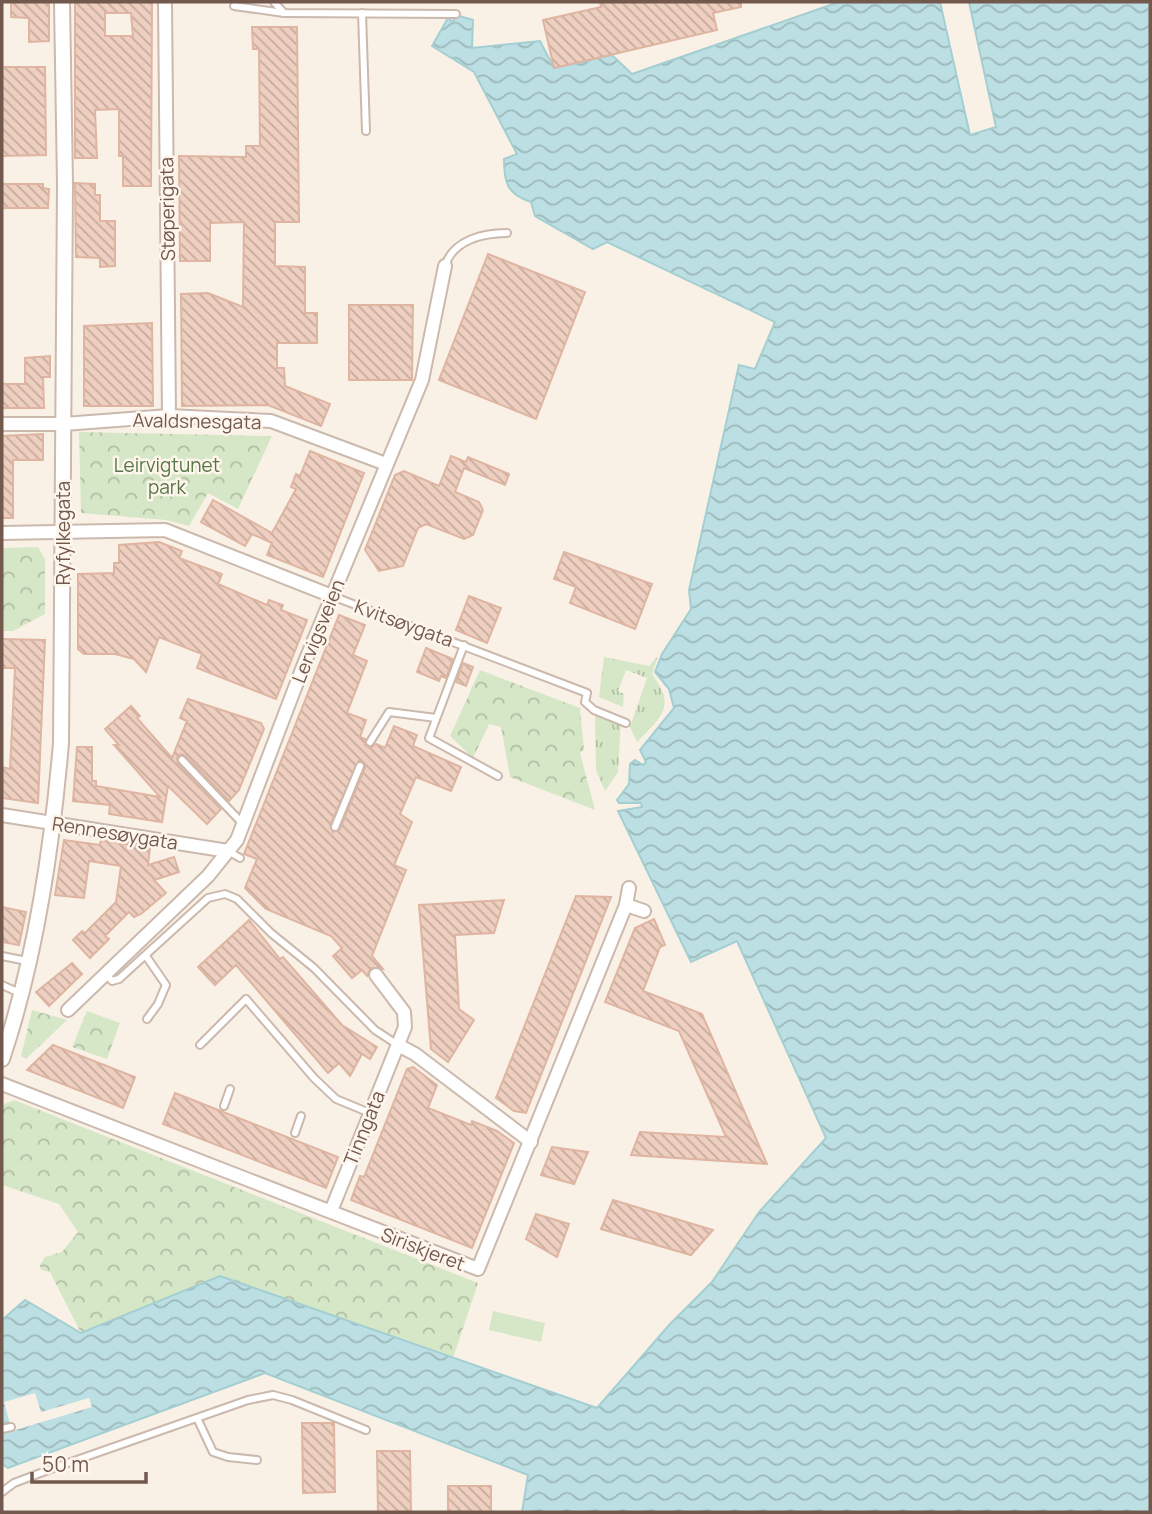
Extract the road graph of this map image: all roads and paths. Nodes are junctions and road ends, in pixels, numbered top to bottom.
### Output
1 (62, 2) edge
2 (165, 2) edge
3 (274, 2) edge
4 (234, 6) dead end
5 (284, 13) junction
6 (362, 13) junction
7 (456, 14) dead end
8 (366, 131) dead end
9 (507, 233) dead end
10 (445, 266) joint
11 (169, 416) junction
12 (2, 424) edge
13 (64, 424) junction
14 (386, 464) junction
15 (63, 532) junction
16 (2, 533) edge
17 (332, 596) junction
18 (464, 646) junction
19 (436, 718) junction
20 (626, 723) dead end
21 (370, 742) dead end
22 (182, 760) dead end
23 (360, 766) dead end
24 (498, 776) dead end
25 (2, 816) edge
26 (52, 824) junction
27 (244, 825) junction
28 (335, 827) dead end
29 (228, 851) junction
30 (240, 858) dead end
31 (629, 888) dead end
32 (625, 905) junction
33 (644, 911) dead end
34 (2, 956) edge
35 (146, 956) junction
36 (30, 961) junction
37 (106, 974) junction
38 (376, 975) dead end
39 (2, 985) edge
40 (23, 995) junction
41 (68, 1010) dead end
42 (146, 1018) dead end
43 (200, 1045) dead end
44 (398, 1045) junction
45 (2, 1059) edge
46 (2, 1084) edge
47 (230, 1088) dead end
48 (224, 1106) dead end
49 (370, 1113) junction
50 (301, 1116) dead end
51 (295, 1133) dead end
52 (531, 1142) junction
53 (331, 1211) junction
54 (197, 1418) junction
55 (12, 1427) dead end
56 (2, 1429) edge
57 (366, 1430) dead end
58 (257, 1460) dead end
59 (2, 1492) edge

1 - 13 street, Ryfylkegata
2 - 11 street, Støperigata
3 - 5 lane
4 - 5 lane
5 - 6 lane
6 - 7 lane
6 - 8 lane
9 - 10 lane, Lervigsveien
10 - 14 street, Lervigsveien
11 - 13 street, Avaldsnesgata
11 - 14 street, Avaldsnesgata
12 - 13 street, Avaldsnesgata
13 - 15 street, Ryfylkegata
14 - 17 street, Lervigsveien
15 - 16 street, Kvitsøygata
15 - 17 street, Kvitsøygata
15 - 26 street, Ryfylkegata
17 - 18 lane, Kvitsøygata
17 - 27 street, Lervigsveien
18 - 19 lane
18 - 20 lane, Kvitsøygata
19 - 21 lane
19 - 24 lane
22 - 27 lane
23 - 28 lane
25 - 26 street, Rennesøygata
26 - 29 street, Rennesøygata
26 - 36 street, Ryfylkegata
27 - 29 street, Lervigsveien
29 - 30 lane
29 - 37 street, Lervigsveien
31 - 32 street, Siriskjeret
32 - 33 street
32 - 52 street, Siriskjeret
34 - 36 lane
35 - 37 lane
35 - 42 lane
35 - 44 lane
36 - 40 street, Ryfylkegata
37 - 41 street, Lervigsveien
38 - 44 street, Tinngata
39 - 40 lane
40 - 45 street, Ryfylkegata
43 - 49 lane
44 - 49 street, Tinngata
44 - 52 street
46 - 53 street, Siriskjeret
47 - 48 lane
49 - 53 street, Tinngata
50 - 51 lane
52 - 53 street, Siriskjeret
54 - 57 lane
54 - 58 lane
54 - 59 lane
55 - 56 lane

